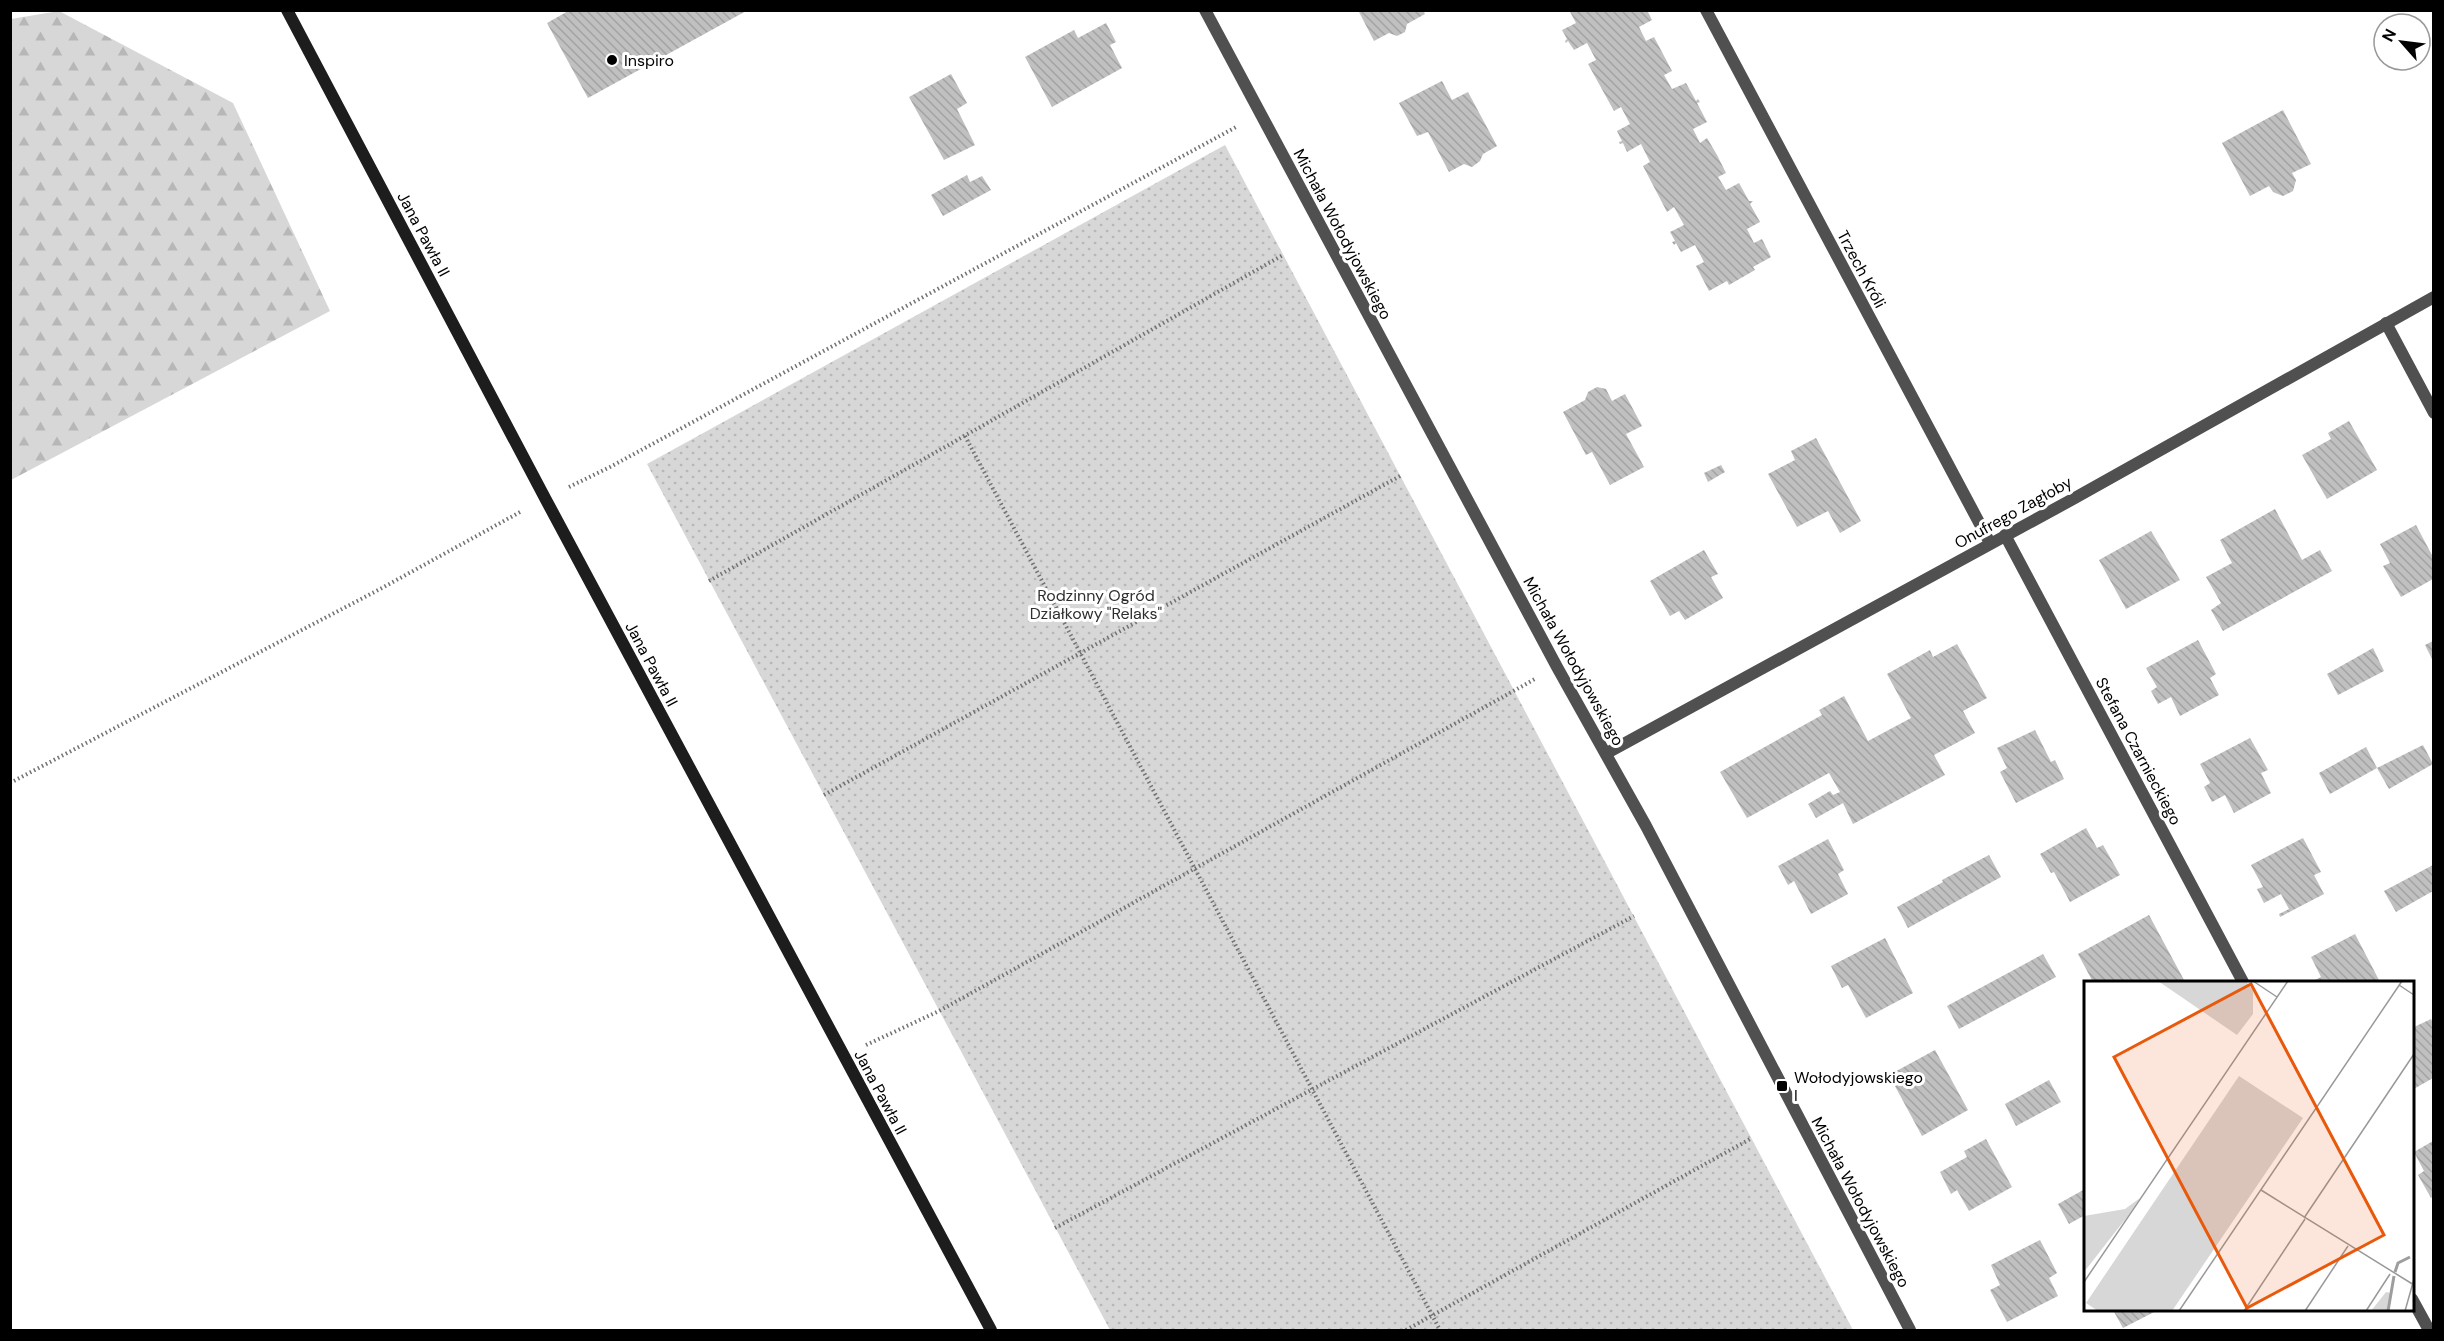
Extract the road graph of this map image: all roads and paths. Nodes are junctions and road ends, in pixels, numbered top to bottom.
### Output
1 (287, 10) edge
2 (1205, 10) edge
3 (1706, 10) edge
4 (1261, 116) junction
5 (1283, 255) dead end
6 (2433, 297) edge
7 (2386, 323) junction
8 (2433, 413) edge
9 (965, 436) junction
10 (1400, 476) dead end
11 (544, 498) junction
12 (2005, 535) junction
13 (1990, 543) junction
14 (709, 581) dead end
15 (1081, 653) junction
16 (1514, 690) dead end
17 (1607, 753) junction
18 (10, 783) edge
19 (824, 795) dead end
20 (1195, 868) junction
21 (1634, 916) dead end
22 (2242, 981) edge
23 (843, 1056) junction
24 (1312, 1089) junction
25 (1752, 1138) dead end
26 (1055, 1228) dead end
27 (2414, 1303) edge
28 (1432, 1316) junction
29 (991, 1330) edge
30 (1406, 1330) edge
31 (1440, 1330) edge
32 (1910, 1330) edge
33 (2429, 1330) edge

1 - 11 main road, Jana Pawła II
2 - 4 street, Michała Wołodyjowskiego
3 - 13 street, Trzech Króli
4 - 11 path
4 - 17 street, Michała Wołodyjowskiego
5 - 9 path
6 - 7 street, Onufrego Zagłoby
7 - 8 street
7 - 12 street, Onufrego Zagłoby
9 - 14 path
9 - 15 path
10 - 15 path
11 - 18 path
11 - 23 main road, Jana Pawła II
12 - 13 street, Onufrego Zagłoby
12 - 22 street, Stefana Czarnieckiego
13 - 17 street, Onufrego Zagłoby
15 - 19 path
15 - 20 path
16 - 20 path
17 - 32 street, Michała Wołodyjowskiego
20 - 23 path
20 - 24 path
21 - 24 path
23 - 29 main road, Jana Pawła II
24 - 26 path
24 - 28 path
25 - 28 path
27 - 33 street
28 - 30 path
28 - 31 path

